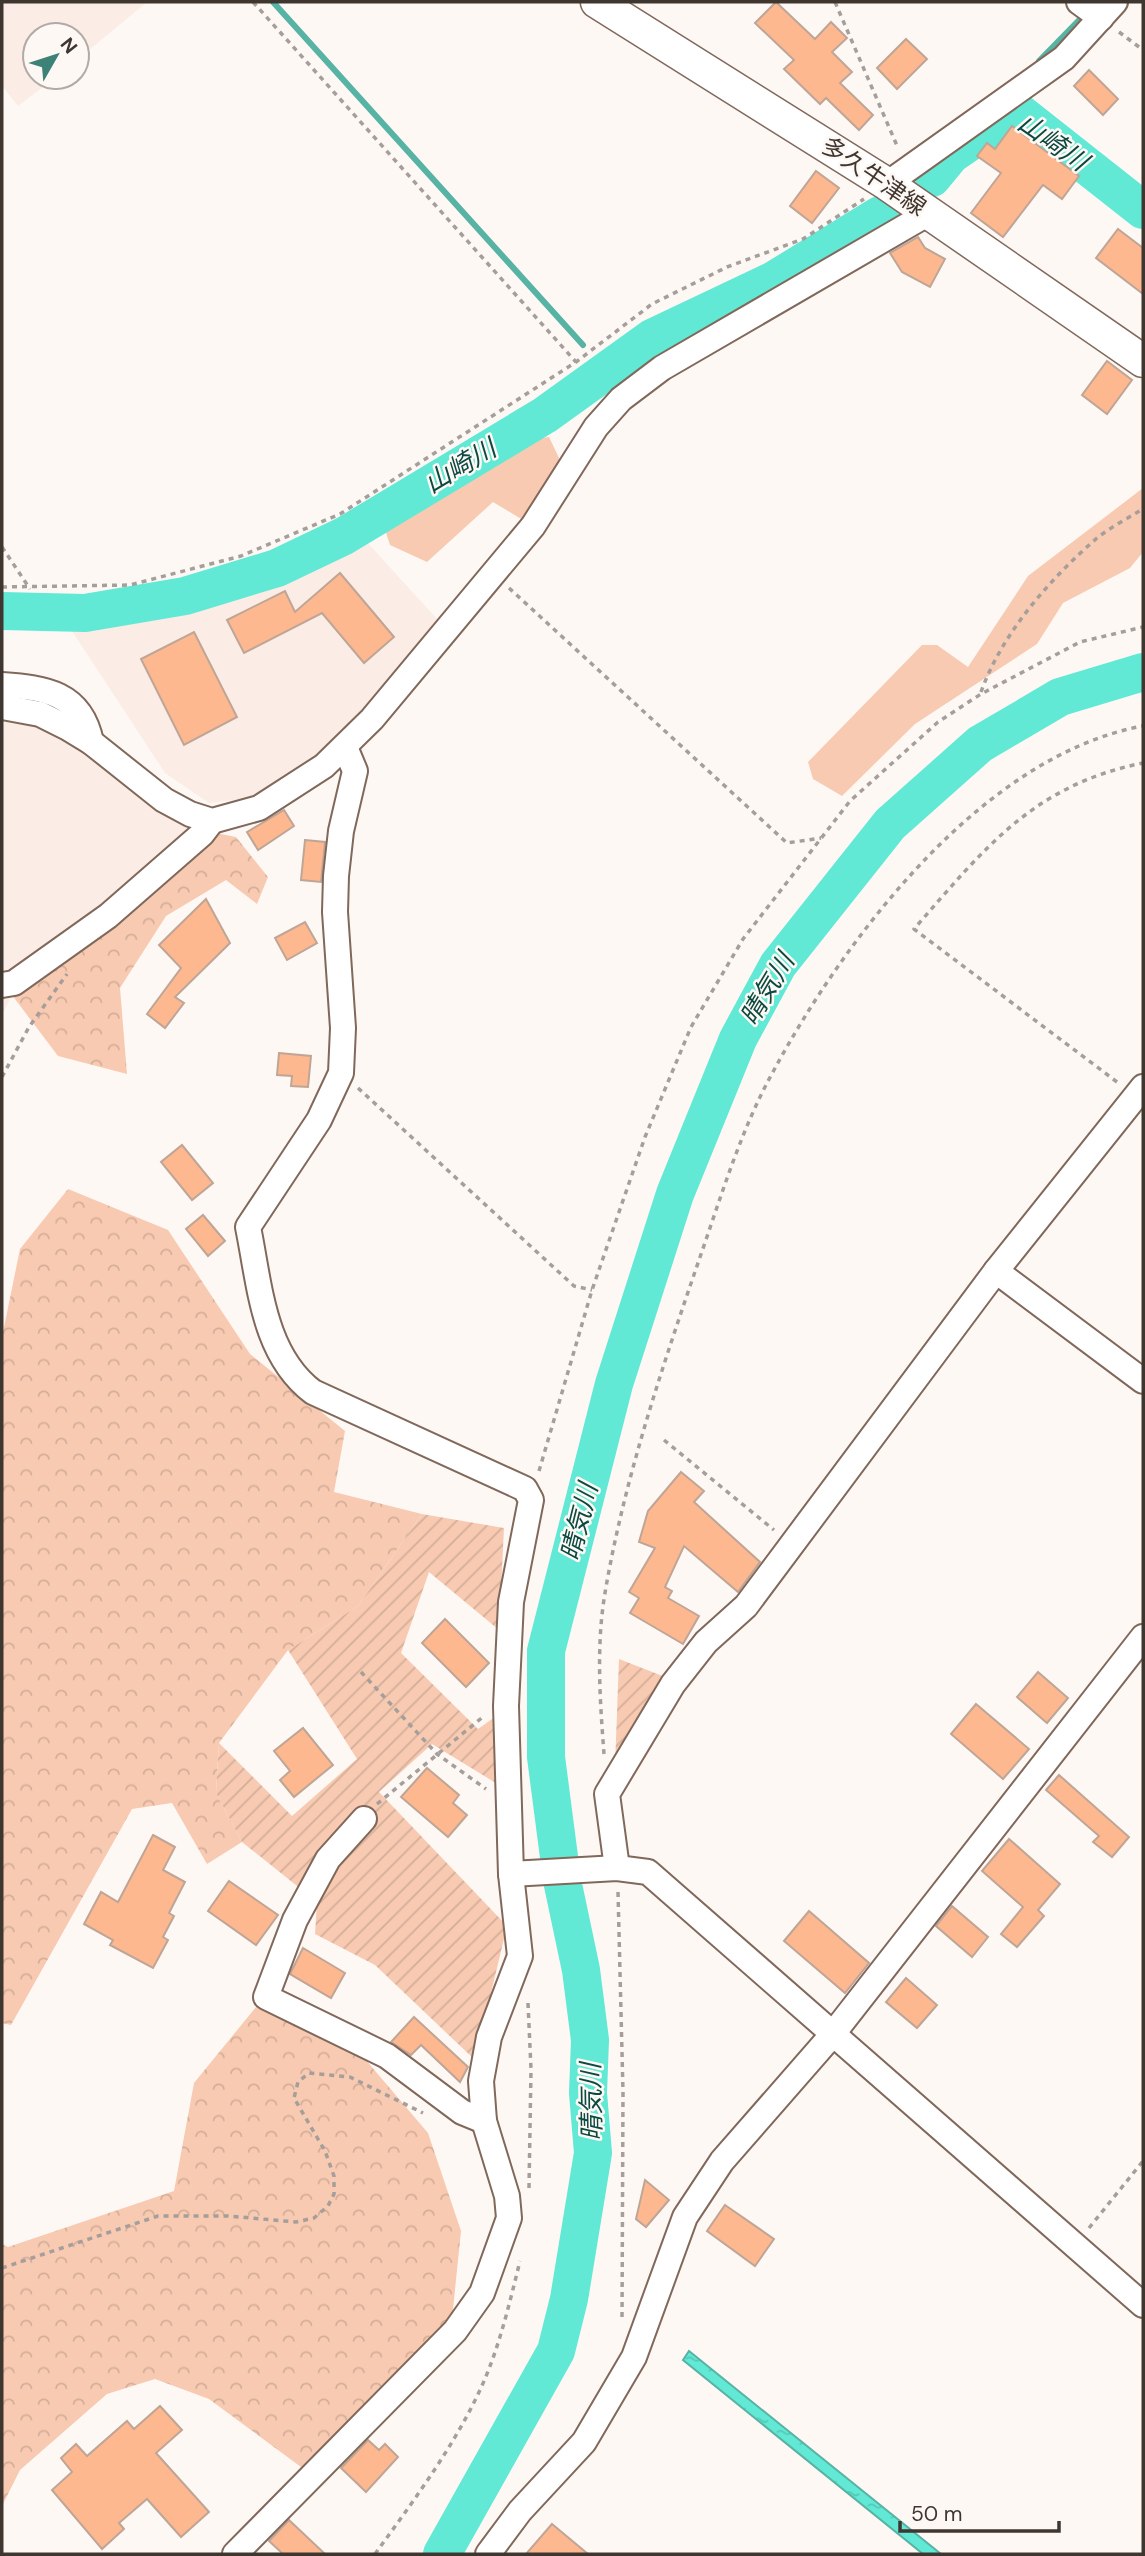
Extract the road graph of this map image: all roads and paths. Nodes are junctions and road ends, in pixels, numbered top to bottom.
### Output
1 (253, 2) edge
2 (597, 2) edge
3 (835, 2) edge
4 (1095, 7) edge
5 (1143, 50) edge
6 (897, 176) junction
7 (929, 213) junction
8 (1143, 361) edge
9 (576, 362) junction
10 (1143, 509) edge
11 (2, 547) edge
12 (495, 575) junction
13 (2, 587) edge
14 (30, 589) junction
15 (1143, 627) edge
16 (2, 685) edge
17 (981, 694) junction
18 (2, 707) edge
19 (1143, 726) edge
20 (91, 742) junction
21 (345, 747) junction
22 (1143, 763) edge
23 (212, 821) junction
24 (821, 838) junction
25 (69, 971) dead end
26 (2, 985) edge
27 (341, 1073) junction
28 (2, 1077) edge
29 (1139, 1091) edge
30 (996, 1271) junction
31 (592, 1290) junction
32 (1143, 1381) edge
33 (664, 1440) dead end
34 (531, 1500) junction
35 (792, 1545) junction
36 (1143, 1637) edge
37 (361, 1672) dead end
38 (506, 1706) junction
39 (437, 1754) junction
40 (607, 1794) junction
41 (510, 1807) junction
42 (364, 1819) joint
43 (617, 1868) junction
44 (512, 1874) junction
45 (832, 2035) junction
46 (434, 2117) dead end
47 (484, 2121) junction
48 (1143, 2161) edge
49 (1074, 2246) junction
50 (2, 2268) edge
51 (1143, 2305) edge
52 (634, 2357) junction
53 (234, 2554) edge
54 (488, 2554) edge

1 - 9 path
2 - 6 main road, 多久牛津線
3 - 6 path
4 - 5 path
4 - 6 street
6 - 7 main road, 多久牛津線
6 - 9 path
7 - 8 main road, 多久牛津線
7 - 12 street
9 - 14 path
10 - 17 path
11 - 14 path
12 - 21 street
12 - 24 path
13 - 14 path
15 - 17 path
16 - 20 street
17 - 24 path
18 - 20 street
19 - 40 path
20 - 23 street
21 - 23 street
21 - 27 street
22 - 29 path
23 - 26 street
24 - 31 path
25 - 28 path
27 - 31 path
27 - 34 street
29 - 30 street
30 - 32 street
30 - 35 street
31 - 34 path
33 - 35 path
34 - 38 street
35 - 40 street
36 - 45 street
37 - 39 path
38 - 39 path
38 - 41 street
39 - 41 path
39 - 42 path
40 - 43 street
41 - 44 street
42 - 47 street
43 - 44 street
43 - 45 street
43 - 52 path
44 - 47 street
45 - 49 street
45 - 52 street
46 - 50 path
47 - 53 street
48 - 49 path
49 - 51 street
52 - 54 street

